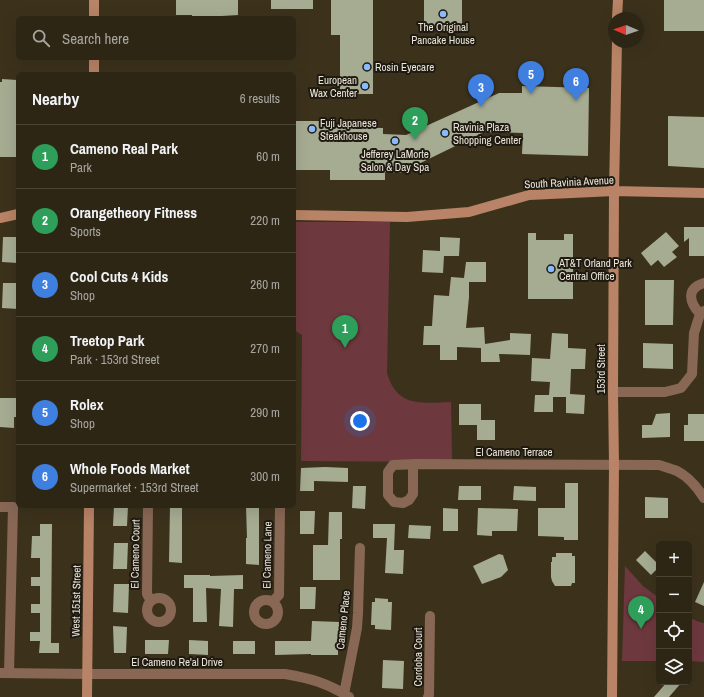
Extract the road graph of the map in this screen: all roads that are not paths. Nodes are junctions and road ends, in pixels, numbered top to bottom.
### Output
1 (94, 0) edge
2 (618, 0) edge
3 (617, 12) edge
4 (94, 16) edge
5 (617, 48) edge
6 (94, 60) edge
7 (94, 72) edge
8 (614, 191) junction
9 (704, 193) edge
10 (16, 214) edge
11 (296, 215) edge
12 (0, 218) edge
13 (704, 283) edge
14 (702, 313) edge
15 (613, 392) junction
16 (413, 464) dead end
17 (614, 465) junction
18 (704, 498) edge
19 (0, 507) edge
20 (89, 508) edge
21 (148, 508) edge
22 (280, 508) edge
23 (360, 548) dead end
24 (151, 601) dead end
25 (273, 601) dead end
26 (430, 616) dead end
27 (5, 673) edge
28 (87, 674) junction
29 (346, 695) edge
30 (87, 697) edge
31 (428, 697) edge
32 (612, 697) edge

1 - 4 street
2 - 3 street
5 - 8 street, 153rd Street
6 - 7 street
8 - 9 street, South Ravinia Avenue
8 - 11 street, South Ravinia Avenue
8 - 15 street, 153rd Street
10 - 12 street
13 - 14 street
14 - 15 street
15 - 17 street, 153rd Street
16 - 17 street, El Cameno Terrace
17 - 18 street, El Cameno Terrace
17 - 32 street, 153rd Street
19 - 27 street
20 - 28 street, West 151st Street
21 - 24 street, El Cameno Court
22 - 25 street, El Cameno Lane
23 - 29 street, Cameno Place
26 - 31 street, Cordoba Court
27 - 28 street, El Cameno Re'al Drive
28 - 29 street, El Cameno Re'al Drive
28 - 30 street, West 151st Street

